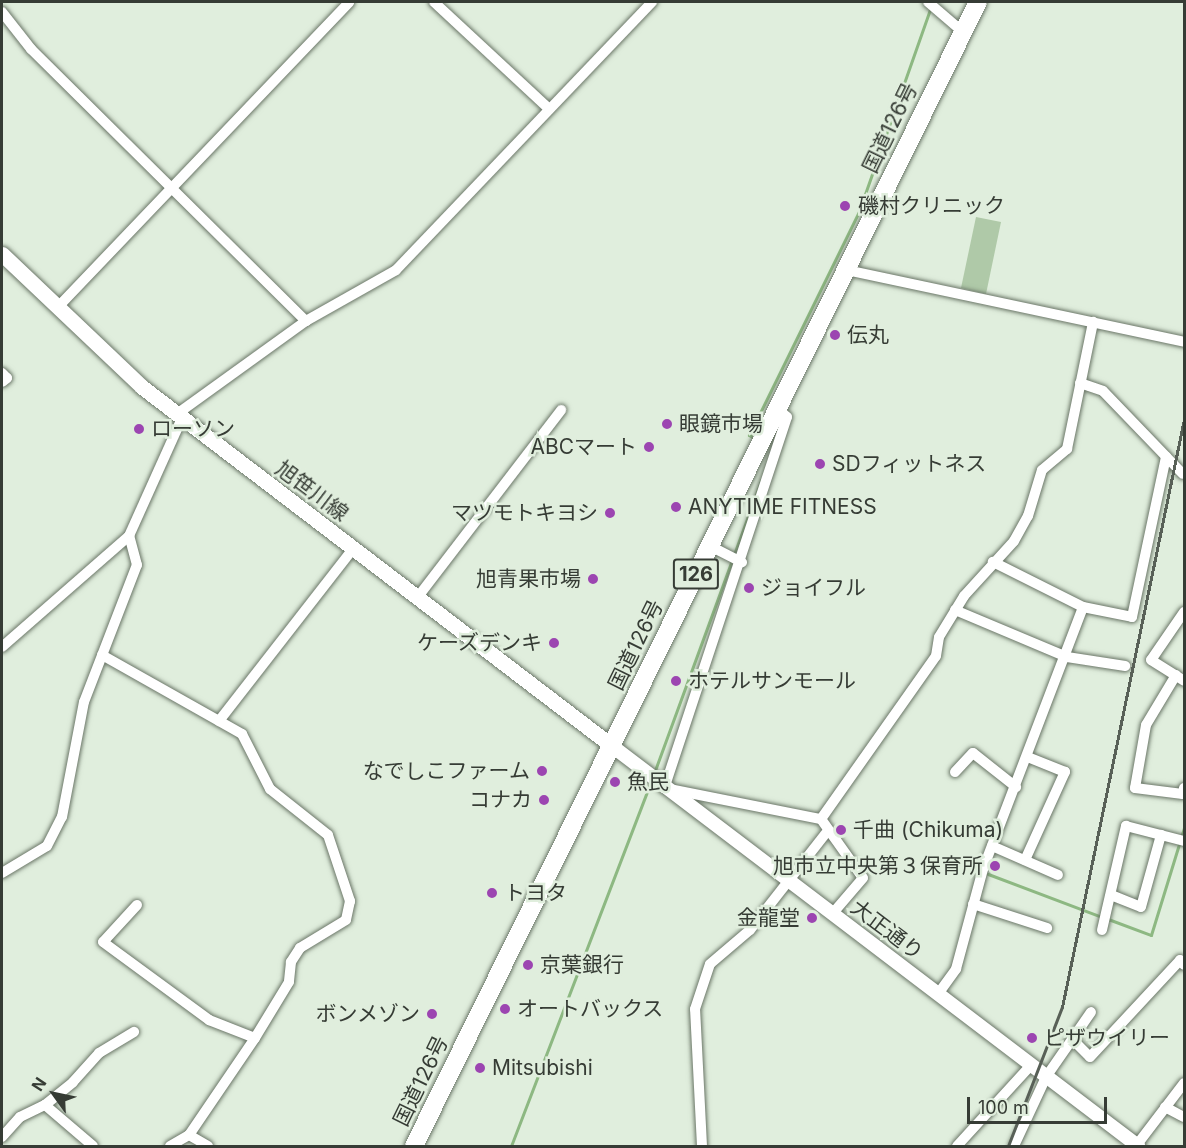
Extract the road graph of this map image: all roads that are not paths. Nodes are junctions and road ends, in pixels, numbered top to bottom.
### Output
1 (349, 2) edge
2 (434, 2) edge
3 (652, 2) edge
4 (928, 2) edge
5 (978, 2) edge
6 (2, 12) edge
7 (963, 32) junction
8 (549, 109) junction
9 (174, 191) junction
10 (2, 254) edge
11 (846, 270) junction
12 (57, 308) junction
13 (306, 321) junction
14 (1093, 321) junction
15 (1185, 342) edge
16 (2, 373) edge
17 (2, 382) edge
18 (1080, 383) junction
19 (778, 409) junction
20 (561, 410) dead end
21 (179, 416) junction
22 (1166, 457) junction
23 (1184, 472) edge
24 (129, 536) junction
25 (710, 546) junction
26 (353, 549) junction
27 (736, 559) junction
28 (993, 562) junction
29 (417, 598) junction
30 (1083, 607) junction
31 (955, 610) junction
32 (1185, 612) edge
33 (2, 647) edge
34 (102, 655) junction
35 (1068, 657) junction
36 (1125, 666) dead end
37 (1180, 678) edge
38 (219, 721) junction
39 (612, 746) junction
40 (1028, 757) junction
41 (955, 772) dead end
42 (664, 788) junction
43 (1016, 788) junction
44 (1185, 788) edge
45 (821, 819) junction
46 (826, 833) junction
47 (1161, 835) junction
48 (1185, 841) edge
49 (992, 846) junction
50 (1025, 860) junction
51 (2, 861) edge
52 (15, 864) junction
53 (2, 873) edge
54 (1058, 875) dead end
55 (789, 881) junction
56 (1111, 895) junction
57 (973, 904) junction
58 (137, 905) dead end
59 (832, 914) junction
60 (1047, 928) dead end
61 (1102, 930) dead end
62 (1185, 965) edge
63 (938, 994) junction
64 (1091, 1012) dead end
65 (134, 1032) dead end
66 (255, 1038) junction
67 (1072, 1039) junction
68 (1031, 1065) junction
69 (1046, 1077) junction
70 (1185, 1083) edge
71 (45, 1105) junction
72 (1165, 1107) junction
73 (1185, 1117) edge
74 (189, 1134) junction
75 (2, 1137) edge
76 (93, 1146) edge
77 (170, 1146) edge
78 (208, 1146) edge
79 (414, 1146) edge
80 (702, 1146) edge
81 (957, 1146) edge
82 (1014, 1146) edge
83 (1137, 1146) edge

1 - 9 street
2 - 8 street
3 - 8 street
4 - 7 street
5 - 7 highway, 国道126号 / 126
6 - 9 street
7 - 11 highway, 国道126号 / 126
8 - 13 street
9 - 12 street
9 - 13 street
10 - 12 main road, 旭笹川線
11 - 14 street
11 - 19 highway, 国道126号 / 126
12 - 21 main road, 旭笹川線
13 - 21 street
14 - 15 street
14 - 18 street
16 - 17 street
18 - 22 street
18 - 28 street
19 - 25 highway, 国道126号 / 126
19 - 27 street
20 - 29 street
21 - 24 street
21 - 26 main road, 旭笹川線
22 - 23 street
22 - 30 street
24 - 33 street
24 - 34 street
25 - 27 street
25 - 39 highway, 国道126号 / 126
26 - 29 main road, 旭笹川線
26 - 38 street
27 - 42 street
28 - 30 street
28 - 31 street
29 - 39 main road, 旭笹川線
30 - 35 street
31 - 35 street
31 - 45 street
32 - 37 street
34 - 38 street
34 - 52 street
35 - 36 street
35 - 40 street
37 - 44 street
38 - 66 street
39 - 42 street, 大正通り
39 - 79 highway, 国道126号 / 126
40 - 43 street
40 - 50 street
41 - 43 street
42 - 45 street
42 - 55 street, 大正通り
43 - 49 street
45 - 46 street
46 - 55 street
46 - 59 street
47 - 48 street
47 - 56 street
47 - 56 street
49 - 50 street
49 - 57 street
50 - 54 street
51 - 52 street
52 - 53 street
55 - 59 street, 大正通り
55 - 80 street
56 - 61 street
57 - 60 street
57 - 63 street
58 - 66 street
59 - 63 street, 大正通り
62 - 67 street
63 - 68 street, 大正通り
64 - 67 street
65 - 71 street
66 - 74 street
67 - 69 street
68 - 69 street, 大正通り
68 - 81 street
69 - 82 street
69 - 83 street, 大正通り
70 - 72 street
71 - 75 street
71 - 76 street
72 - 73 street
72 - 83 street
74 - 77 street
74 - 78 street

